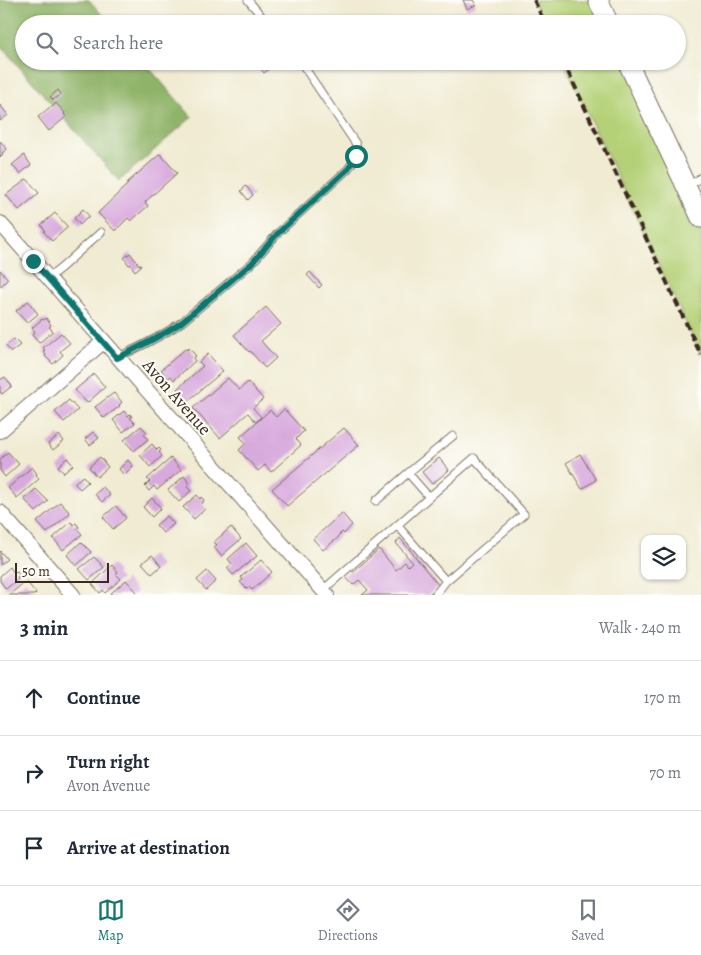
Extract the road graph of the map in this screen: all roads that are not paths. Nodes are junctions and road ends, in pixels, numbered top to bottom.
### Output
1 (248, 0) edge
2 (598, 0) edge
3 (260, 15) edge
4 (605, 15) edge
5 (306, 70) edge
6 (632, 70) edge
7 (694, 183) edge
8 (701, 218) edge
9 (0, 224) edge
10 (101, 232) dead end
11 (48, 278) junction
12 (103, 342) junction
13 (117, 358) junction
14 (0, 432) edge
15 (453, 436) dead end
16 (408, 474) junction
17 (429, 497) junction
18 (376, 501) dead end
19 (0, 512) edge
20 (397, 525) junction
21 (446, 581) junction
22 (325, 593) edge
23 (73, 595) edge
24 (435, 595) edge

1 - 3 lane
2 - 4 main road
5 - 13 lane
6 - 7 main road
7 - 8 main road
9 - 11 street, Avon Avenue
10 - 11 lane
11 - 12 street, Avon Avenue
12 - 13 street, Avon Avenue
12 - 14 street
13 - 22 street, Avon Avenue
15 - 16 lane
16 - 17 lane
16 - 18 lane
17 - 20 lane
17 - 21 lane
19 - 23 street
20 - 21 lane
20 - 22 lane
21 - 24 lane

